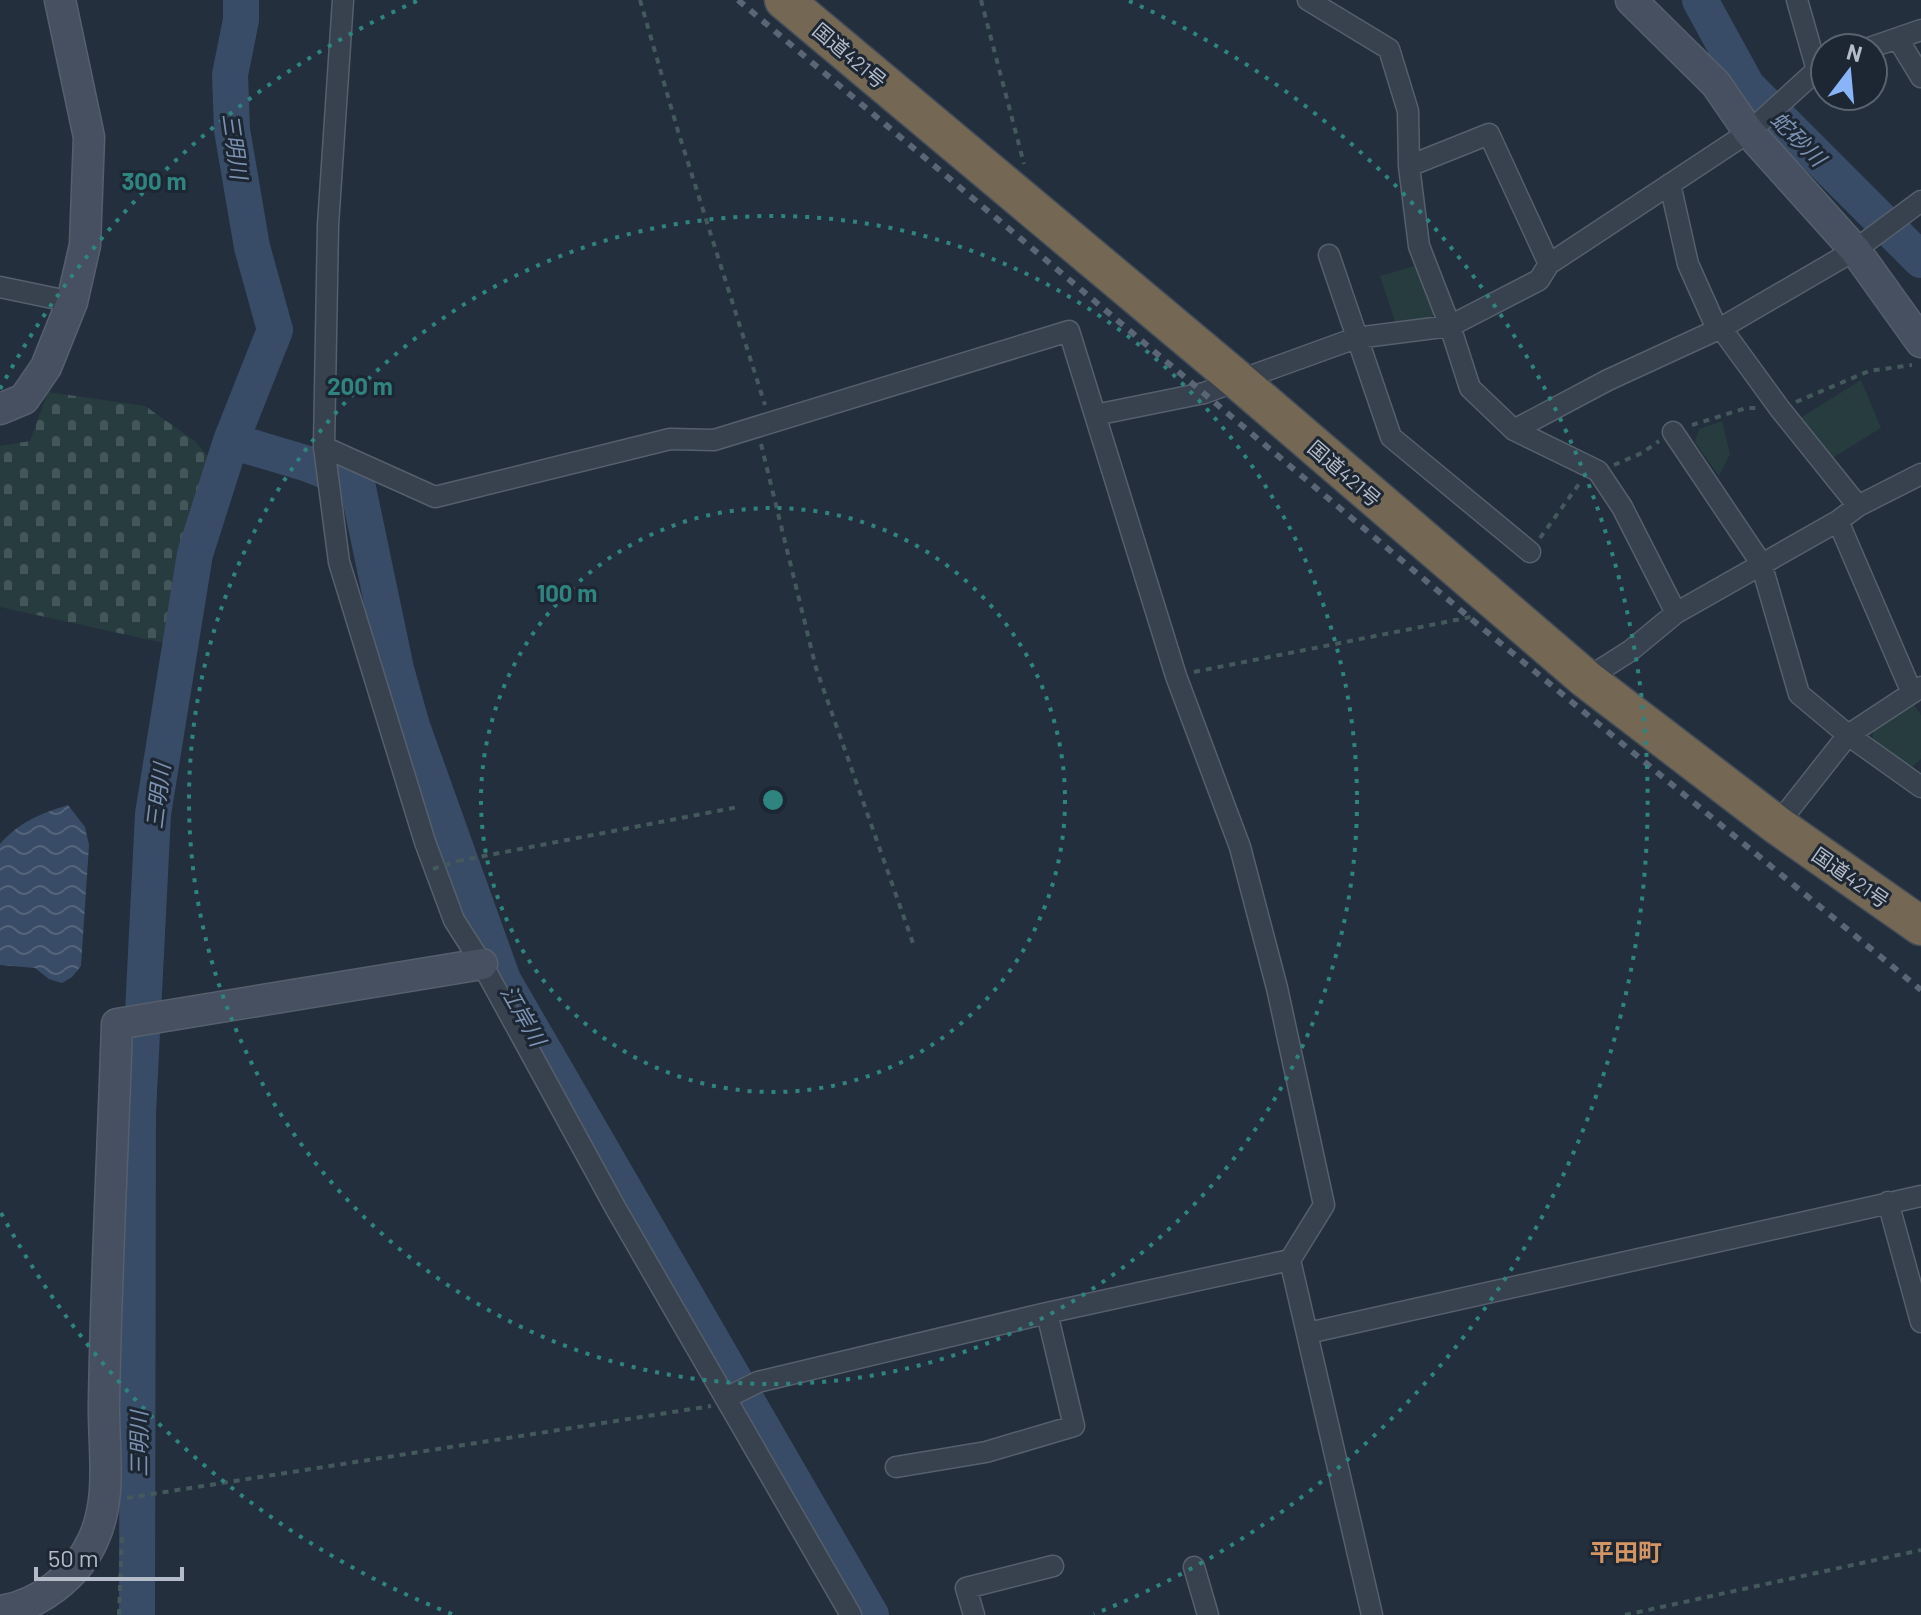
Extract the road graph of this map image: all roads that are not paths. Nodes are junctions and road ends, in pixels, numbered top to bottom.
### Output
1 (60, 0) edge
2 (343, 0) edge
3 (784, 0) edge
4 (1308, 0) edge
5 (1631, 0) edge
6 (1797, 0) edge
7 (1921, 30) edge
8 (1809, 34) edge
9 (1898, 39) junction
10 (1889, 42) edge
11 (1921, 77) edge
12 (1809, 79) edge
13 (1749, 132) junction
14 (1409, 166) junction
15 (1670, 184) junction
16 (1921, 201) edge
17 (1855, 250) junction
18 (1329, 255) dead end
19 (1549, 264) junction
20 (0, 287) edge
21 (72, 302) junction
22 (1450, 326) junction
23 (1719, 329) junction
24 (1356, 338) junction
25 (1921, 342) edge
26 (1240, 382) junction
27 (0, 409) edge
28 (1095, 415) junction
29 (1514, 430) junction
30 (1673, 432) dead end
31 (324, 447) junction
32 (1921, 474) edge
33 (1858, 506) junction
34 (1838, 521) junction
35 (1530, 552) dead end
36 (1761, 563) junction
37 (1676, 613) junction
38 (1586, 679) junction
39 (1917, 690) edge
40 (1848, 735) junction
41 (1921, 787) edge
42 (1777, 825) junction
43 (1921, 926) edge
44 (482, 964) junction
45 (1921, 1196) edge
46 (1888, 1202) junction
47 (1290, 1260) junction
48 (1047, 1313) junction
49 (1921, 1322) edge
50 (1308, 1333) junction
51 (737, 1392) junction
52 (896, 1467) dead end
53 (1053, 1566) dead end
54 (1194, 1567) dead end
55 (0, 1611) edge
56 (851, 1615) edge
57 (974, 1615) edge
58 (1208, 1615) edge
59 (1372, 1615) edge

1 - 21 street
2 - 31 street
3 - 26 highway, 国道421号
4 - 14 street
5 - 13 street
6 - 8 street
7 - 9 street
9 - 10 street
9 - 11 street
12 - 13 street
13 - 15 street
13 - 17 street
14 - 19 street
14 - 22 street
15 - 19 street
15 - 23 street
16 - 17 street
17 - 23 street
17 - 25 street
18 - 24 street
19 - 22 street
20 - 21 street
21 - 27 street
22 - 24 street
22 - 29 street
23 - 29 street
23 - 33 street
24 - 26 street
24 - 35 street
26 - 28 street
26 - 38 highway, 国道421号
28 - 31 street
28 - 47 street
29 - 37 street
30 - 36 street
31 - 44 street
32 - 33 street
33 - 34 street
34 - 36 street
34 - 39 street
36 - 37 street
36 - 40 street
37 - 38 street
38 - 42 highway, 国道421号
39 - 40 street
40 - 41 street
40 - 42 street
42 - 43 highway, 国道421号
44 - 51 street
44 - 55 street
45 - 46 street
46 - 49 street
46 - 50 street
47 - 48 street
47 - 50 street
48 - 51 street
48 - 52 street
50 - 59 street
51 - 56 street
53 - 57 street
54 - 58 street

